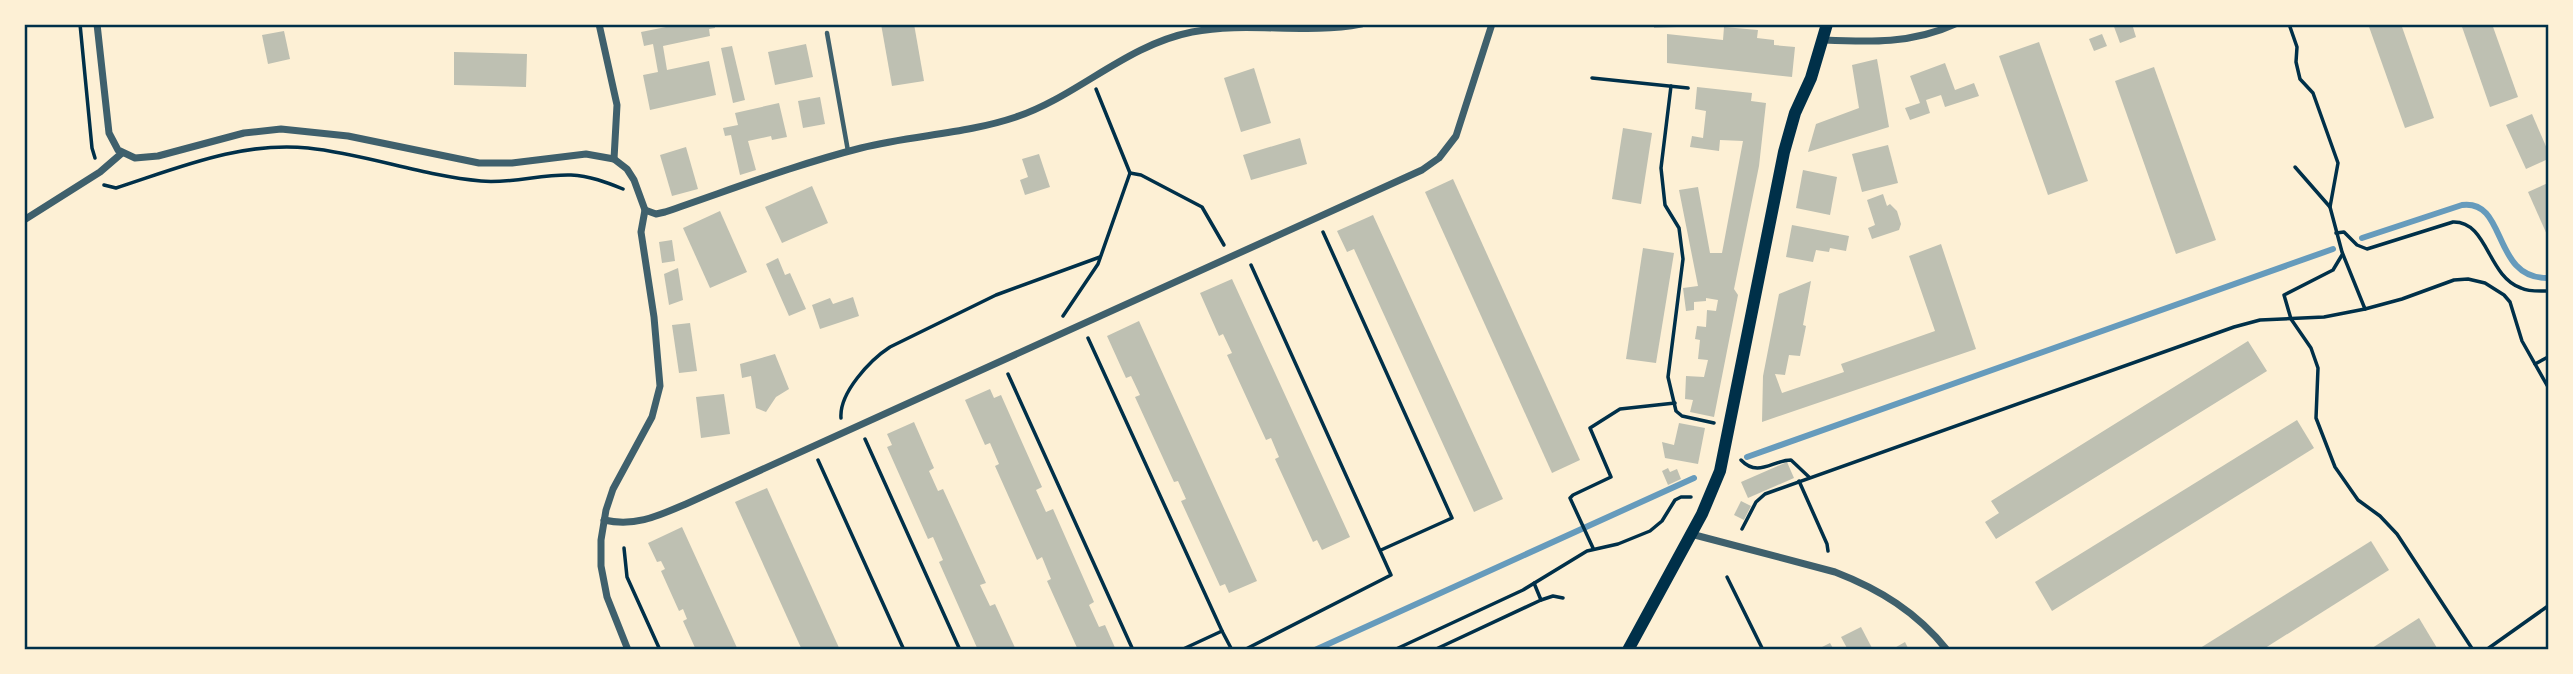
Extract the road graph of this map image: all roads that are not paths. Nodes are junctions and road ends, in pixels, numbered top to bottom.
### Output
1 (97, 24) edge
2 (599, 24) edge
3 (1361, 24) edge
4 (1492, 24) edge
5 (1827, 24) edge
6 (1955, 24) edge
7 (827, 33) dead end
8 (1823, 40) junction
9 (848, 151) junction
10 (122, 153) junction
11 (614, 159) junction
12 (645, 210) junction
13 (24, 220) edge
14 (604, 520) junction
15 (1691, 534) junction
16 (628, 649) edge
17 (1628, 649) edge
18 (1947, 649) edge

1 - 10 street
2 - 11 street
3 - 9 street
4 - 14 street
5 - 8 main road
6 - 8 street
7 - 9 lane
8 - 15 main road
9 - 12 street
10 - 11 street
10 - 13 street
11 - 12 street
12 - 14 street
14 - 16 street
15 - 17 main road
15 - 18 street

